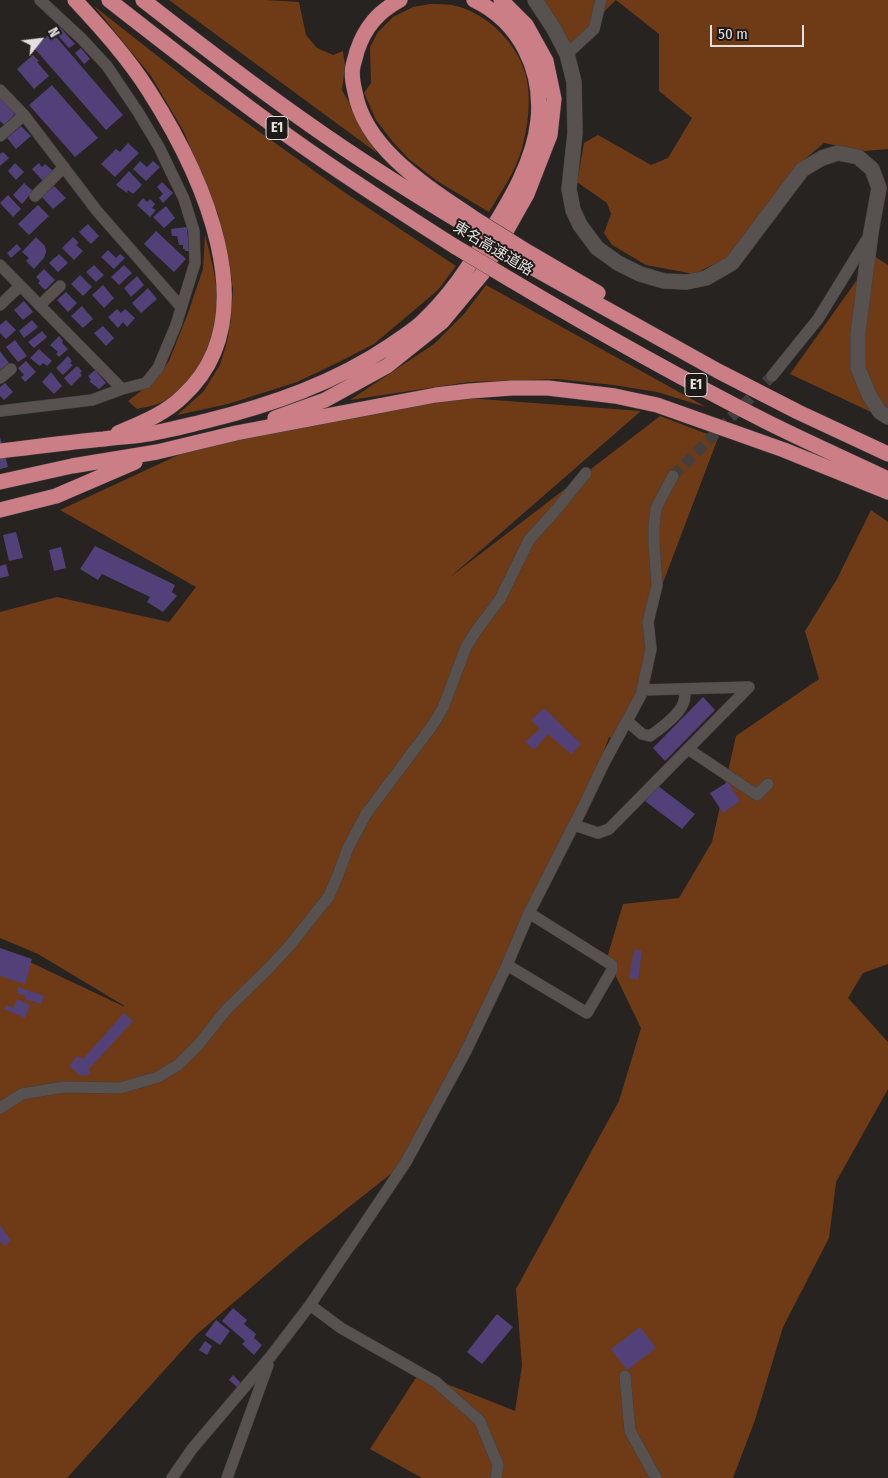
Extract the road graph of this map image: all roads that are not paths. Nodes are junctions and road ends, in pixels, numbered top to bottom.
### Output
1 (40, 0) edge
2 (75, 0) edge
3 (109, 0) edge
4 (143, 0) edge
5 (400, 0) edge
6 (474, 0) edge
7 (501, 0) edge
8 (535, 0) edge
9 (601, 0) edge
10 (568, 54) junction
11 (0, 90) edge
12 (24, 114) junction
13 (0, 136) edge
14 (64, 167) junction
15 (884, 182) edge
16 (35, 196) dead end
17 (469, 222) junction
18 (871, 232) junction
19 (0, 264) edge
20 (20, 286) junction
21 (60, 286) dead end
22 (0, 305) edge
23 (40, 306) junction
24 (181, 306) junction
25 (11, 369) dead end
26 (772, 376) tunnel mouth
27 (0, 378) edge
28 (122, 389) junction
29 (0, 410) edge
30 (888, 417) edge
31 (236, 433) junction
32 (105, 438) junction
33 (0, 451) edge
34 (157, 452) junction
35 (888, 454) edge
36 (586, 474) dead end
37 (673, 476) tunnel mouth
38 (888, 479) edge
39 (0, 482) edge
40 (888, 492) edge
41 (0, 510) edge
42 (684, 689) junction
43 (642, 690) junction
44 (627, 721) junction
45 (688, 749) junction
46 (768, 784) dead end
47 (574, 825) junction
48 (528, 913) junction
49 (507, 965) junction
50 (0, 1108) edge
51 (310, 1305) junction
52 (271, 1356) junction
53 (626, 1376) dead end
54 (172, 1478) edge
55 (227, 1478) edge
56 (496, 1478) edge
57 (656, 1478) edge

1 - 24 street
2 - 32 highway
3 - 38 highway, 東名高速道路 / E1, bridge
4 - 17 highway, 東名高速道路 / E1
5 - 17 highway
6 - 32 highway
7 - 31 highway
8 - 10 street
9 - 10 street
10 - 15 street
11 - 12 street
12 - 13 street
12 - 14 street
14 - 16 street
14 - 24 street
15 - 18 street
17 - 35 highway, 東名高速道路 / E1, bridge
18 - 26 street
18 - 30 street
19 - 20 street
20 - 22 street
20 - 23 street
21 - 23 street
23 - 28 street
24 - 28 street
25 - 27 street
28 - 29 street
31 - 34 highway
31 - 40 highway
32 - 33 highway
34 - 39 highway
34 - 41 highway
36 - 50 street
37 - 43 street
42 - 43 street
42 - 44 street
42 - 45 street
43 - 44 street
44 - 47 street
45 - 46 street
45 - 47 street
47 - 48 street
48 - 49 street
48 - 49 street
49 - 51 street
51 - 52 street
51 - 56 street
52 - 54 street
52 - 55 street
53 - 57 street

